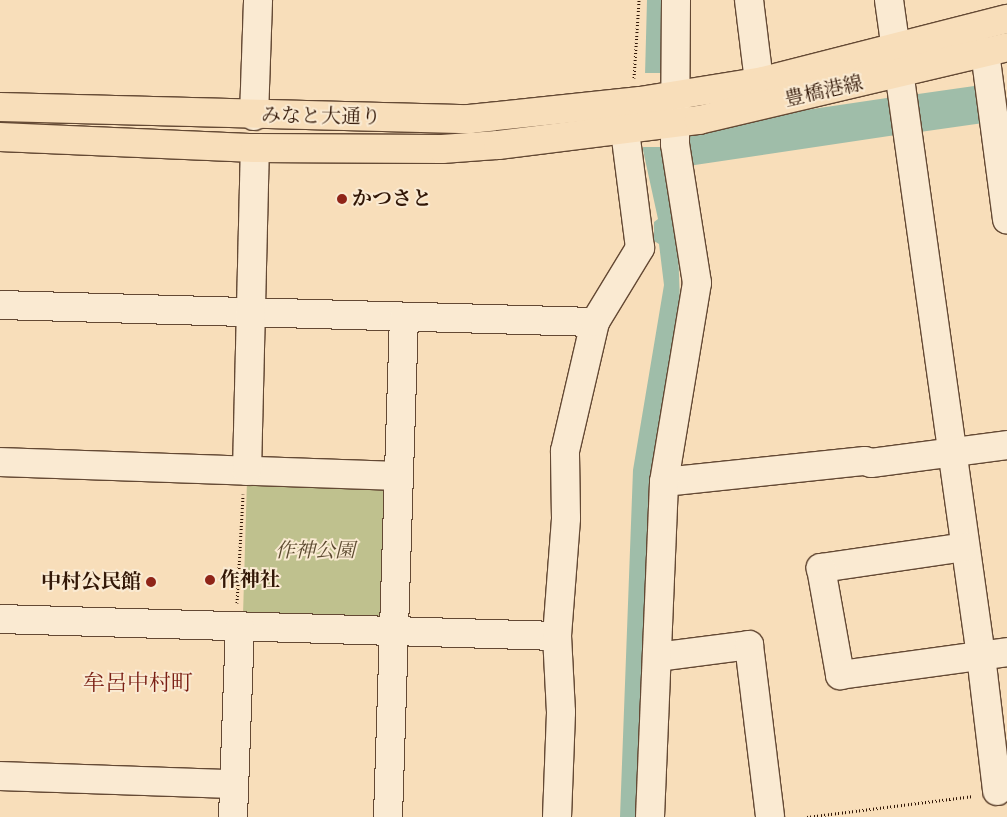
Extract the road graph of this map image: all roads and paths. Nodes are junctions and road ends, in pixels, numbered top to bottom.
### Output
1 (258, 0) edge
2 (639, 0) edge
3 (676, 0) edge
4 (749, 0) edge
5 (889, 0) edge
6 (1007, 19) edge
7 (1000, 55) edge
8 (899, 62) junction
9 (759, 82) junction
10 (658, 91) junction
11 (0, 108) edge
12 (254, 116) junction
13 (670, 125) junction
14 (632, 130) junction
15 (0, 137) edge
16 (255, 148) junction
17 (1007, 220) edge
18 (0, 305) edge
19 (250, 312) junction
20 (404, 317) junction
21 (595, 322) junction
22 (1007, 445) edge
23 (951, 454) junction
24 (0, 462) edge
25 (245, 471) junction
26 (399, 476) junction
27 (664, 482) junction
28 (965, 547) junction
29 (0, 619) edge
30 (238, 626) junction
31 (393, 630) junction
32 (557, 636) junction
33 (994, 654) edge
34 (657, 657) junction
35 (0, 776) edge
36 (234, 784) junction
37 (988, 793) joint
38 (233, 817) edge
39 (388, 817) edge
40 (557, 817) edge
41 (650, 817) edge
42 (770, 817) edge
43 (807, 817) edge

1 - 12 street
2 - 10 path
3 - 10 street
4 - 9 street
5 - 8 street
6 - 8 main road, 豊橋港線
7 - 8 main road, 豊橋港線
7 - 17 street
8 - 9 main road, 豊橋港線
8 - 13 main road, 豊橋港線
8 - 23 street
9 - 10 main road, 豊橋港線
10 - 12 main road, みなと大通り
10 - 13 street
11 - 12 main road, みなと大通り
13 - 14 main road, 豊橋港線
13 - 27 street
14 - 16 main road, みなと大通り
14 - 21 street
15 - 16 main road, みなと大通り
16 - 19 street
18 - 19 street
19 - 20 street
19 - 25 street
20 - 21 street
20 - 26 street
21 - 32 street
22 - 23 street
23 - 27 street
23 - 28 street
24 - 25 street
25 - 26 street
25 - 30 path
26 - 31 street
27 - 34 street
28 - 33 street
28 - 33 street
29 - 30 street
30 - 31 street
30 - 36 street
31 - 32 street
31 - 39 street
32 - 40 street
33 - 37 street
34 - 41 street
34 - 42 street
35 - 36 street
36 - 38 street
37 - 43 path

